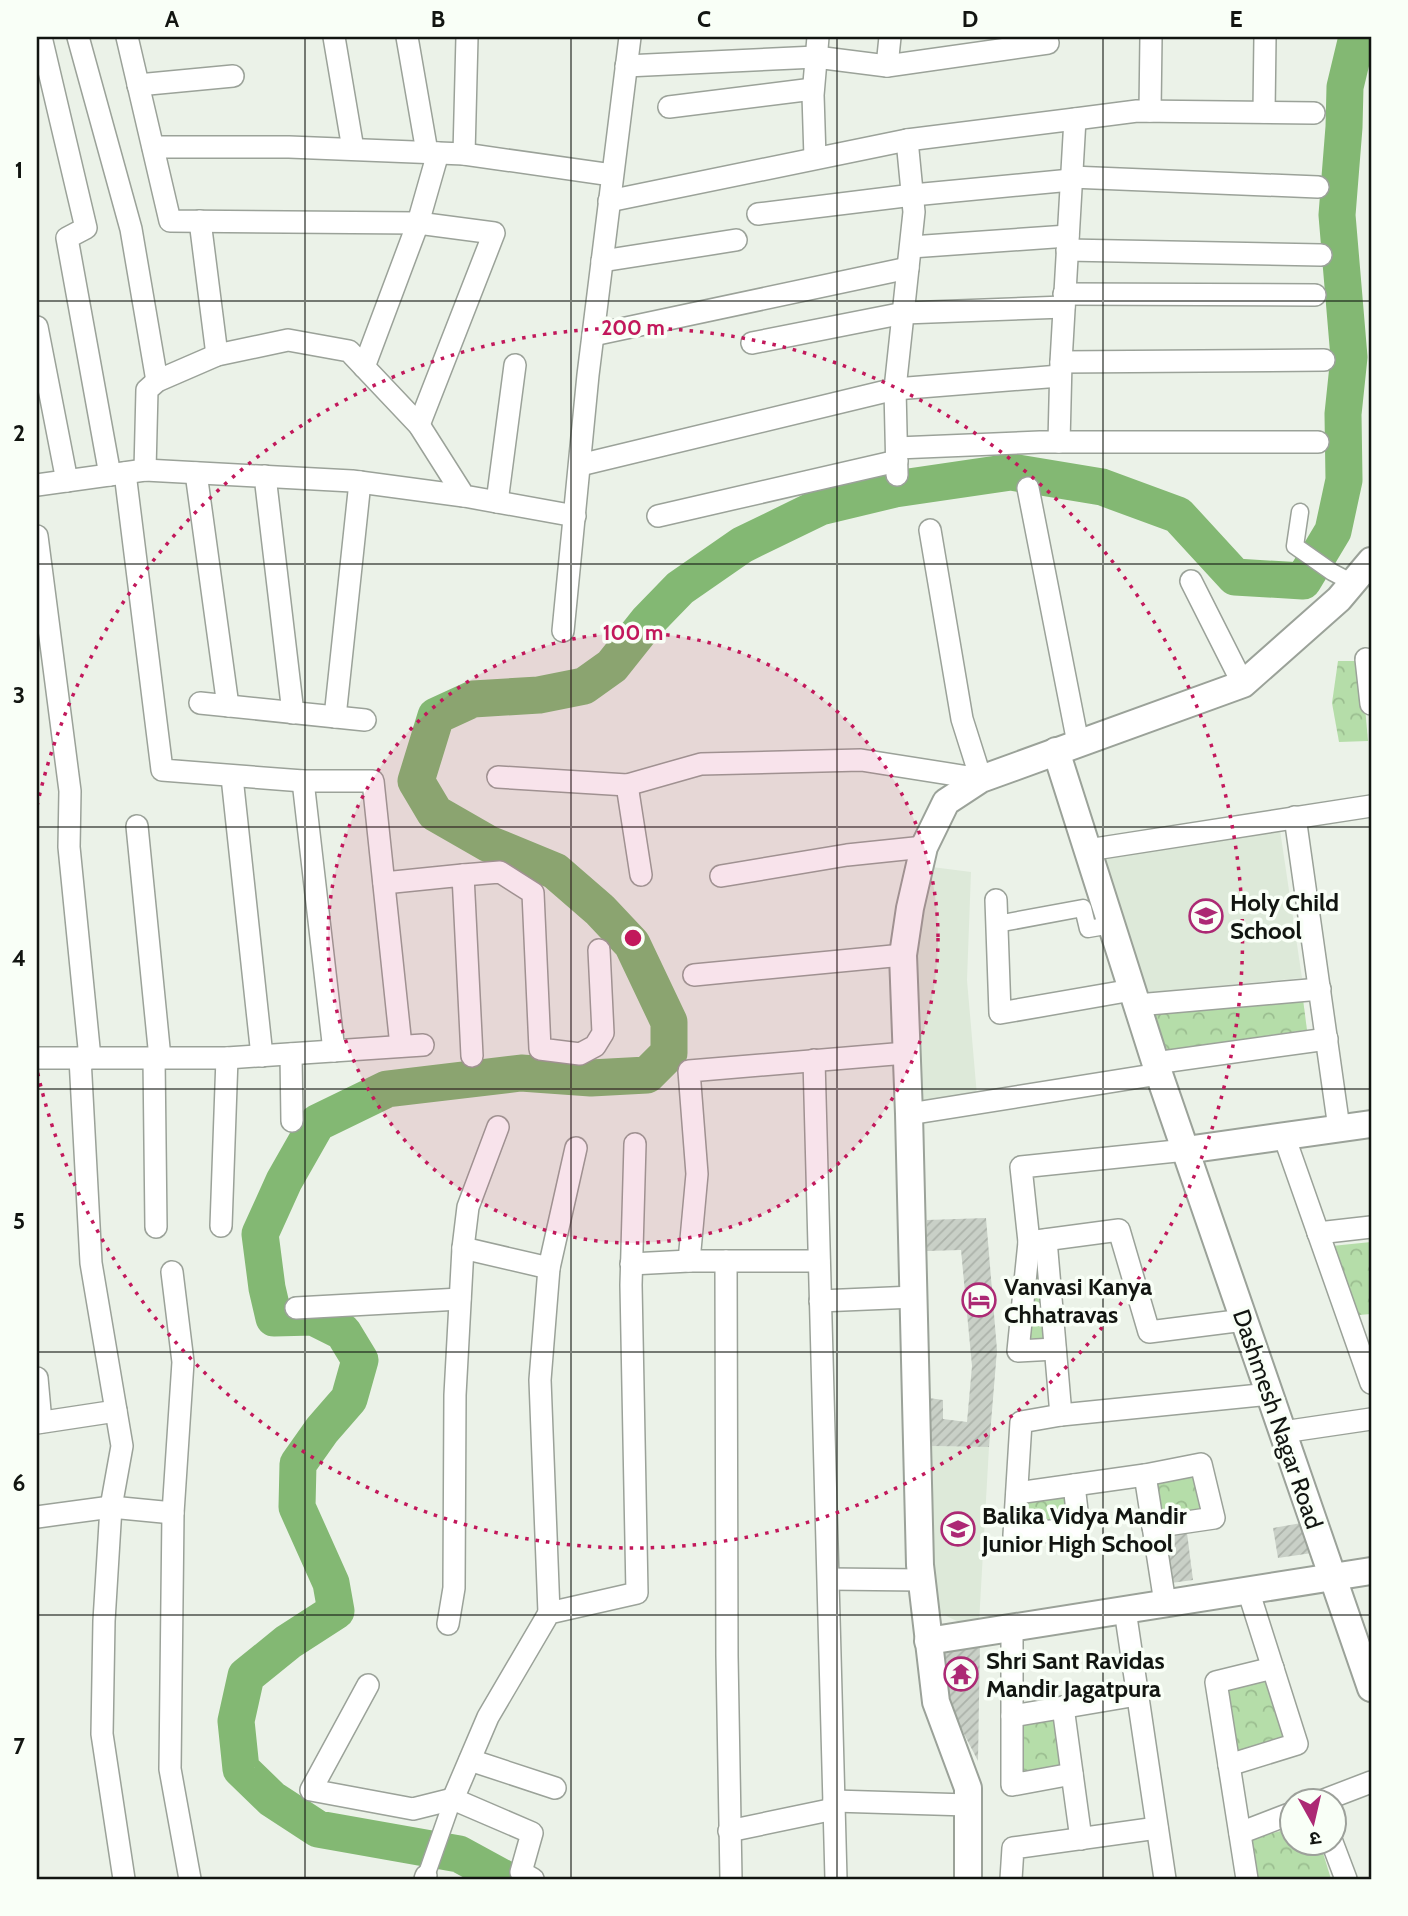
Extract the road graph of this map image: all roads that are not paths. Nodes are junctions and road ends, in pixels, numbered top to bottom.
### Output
1 (41, 37) edge
2 (78, 37) edge
3 (127, 37) edge
4 (334, 37) edge
5 (407, 37) edge
6 (467, 37) edge
7 (630, 37) edge
8 (890, 37) edge
9 (1151, 37) edge
10 (1265, 37) edge
11 (1048, 43) dead end
12 (817, 47) edge
13 (887, 65) junction
14 (626, 66) junction
15 (233, 76) dead end
16 (138, 85) junction
17 (813, 89) junction
18 (670, 107) dead end
19 (1150, 111) junction
20 (1264, 113) junction
21 (1314, 113) dead end
22 (1075, 119) junction
23 (907, 141) junction
24 (153, 147) junction
25 (353, 149) junction
26 (432, 152) junction
27 (464, 154) junction
28 (815, 158) junction
29 (612, 175) junction
30 (1071, 179) junction
31 (1318, 187) dead end
32 (913, 195) junction
33 (609, 201) junction
34 (758, 214) dead end
35 (200, 221) junction
36 (418, 223) junction
37 (736, 240) dead end
38 (1068, 243) junction
39 (1321, 255) dead end
40 (910, 257) junction
41 (602, 261) junction
42 (1315, 295) dead end
43 (1064, 300) junction
44 (904, 313) junction
45 (37, 327) edge
46 (593, 335) junction
47 (752, 344) dead end
48 (218, 355) junction
49 (1324, 360) dead end
50 (515, 365) dead end
51 (364, 367) junction
52 (1060, 369) junction
53 (157, 381) junction
54 (895, 389) junction
55 (419, 425) junction
56 (1059, 442) junction
57 (1318, 442) dead end
58 (897, 462) junction
59 (580, 464) junction
60 (127, 473) junction
61 (196, 473) junction
62 (265, 476) junction
63 (67, 481) junction
64 (360, 482) junction
65 (37, 485) edge
66 (1028, 488) dead end
67 (464, 496) junction
68 (497, 502) junction
69 (1300, 512) dead end
70 (575, 516) junction
71 (658, 516) dead end
72 (930, 530) dead end
73 (37, 536) edge
74 (1371, 561) edge
75 (1342, 578) junction
76 (1191, 581) dead end
77 (564, 631) dead end
78 (1366, 659) dead end
79 (1243, 684) junction
80 (200, 703) dead end
81 (1371, 704) edge
82 (228, 706) junction
83 (293, 713) junction
84 (335, 717) junction
85 (365, 720) dead end
86 (1067, 747) junction
87 (232, 777) junction
88 (498, 777) dead end
89 (982, 779) junction
90 (303, 781) junction
91 (627, 785) junction
92 (1371, 806) edge
93 (1295, 817) junction
94 (137, 826) dead end
95 (924, 847) junction
96 (1088, 850) junction
97 (463, 875) junction
98 (641, 875) dead end
99 (721, 876) dead end
100 (384, 883) junction
101 (996, 900) dead end
102 (997, 924) junction
103 (1111, 925) junction
104 (599, 950) dead end
105 (903, 955) junction
106 (694, 975) dead end
107 (1320, 989) junction
108 (1134, 998) junction
109 (1327, 1039) junction
110 (423, 1045) dead end
111 (401, 1046) junction
112 (334, 1051) junction
113 (906, 1053) junction
114 (291, 1054) junction
115 (262, 1056) junction
116 (472, 1056) dead end
117 (37, 1058) edge
118 (85, 1058) junction
119 (157, 1058) junction
120 (227, 1058) junction
121 (814, 1060) junction
122 (1157, 1068) junction
123 (909, 1114) junction
124 (292, 1121) dead end
125 (1371, 1124) edge
126 (498, 1127) dead end
127 (1339, 1128) junction
128 (1284, 1136) junction
129 (635, 1144) dead end
130 (576, 1148) dead end
131 (1186, 1150) junction
132 (221, 1226) dead end
133 (156, 1227) dead end
134 (1371, 1227) edge
135 (1318, 1233) junction
136 (1037, 1241) junction
137 (463, 1248) junction
138 (689, 1261) junction
139 (726, 1261) junction
140 (819, 1261) junction
141 (631, 1265) junction
142 (549, 1268) junction
143 (173, 1272) dead end
144 (914, 1297) junction
145 (460, 1299) junction
146 (820, 1301) junction
147 (296, 1308) dead end
148 (1244, 1320) junction
149 (1361, 1323) edge
150 (1055, 1349) junction
151 (37, 1378) edge
152 (1371, 1383) edge
153 (1270, 1394) junction
154 (116, 1411) junction
155 (1061, 1415) junction
156 (1371, 1419) edge
157 (39, 1423) edge
158 (1283, 1432) junction
159 (1145, 1475) junction
160 (1074, 1486) junction
161 (1017, 1493) junction
162 (111, 1507) junction
163 (173, 1514) junction
164 (37, 1517) edge
165 (1153, 1527) junction
166 (1371, 1571) edge
167 (1332, 1577) junction
168 (829, 1579) junction
169 (921, 1580) junction
170 (1248, 1590) junction
171 (1165, 1603) junction
172 (1125, 1610) junction
173 (550, 1613) junction
174 (448, 1624) dead end
175 (1012, 1628) junction
176 (928, 1641) junction
177 (1273, 1668) junction
178 (368, 1685) dead end
179 (1371, 1688) edge
180 (1138, 1695) junction
181 (1063, 1707) junction
182 (1012, 1716) junction
183 (470, 1760) junction
184 (1229, 1765) junction
185 (1072, 1774) junction
186 (1371, 1782) edge
187 (555, 1788) dead end
188 (1348, 1791) edge
189 (453, 1799) junction
190 (834, 1805) junction
191 (968, 1805) junction
192 (1278, 1819) edge
193 (1157, 1828) junction
194 (729, 1831) junction
195 (1240, 1833) junction
196 (1081, 1839) junction
197 (1337, 1856) edge
198 (426, 1877) edge
199 (124, 1879) edge
200 (190, 1879) edge
201 (534, 1879) edge
202 (731, 1879) edge
203 (836, 1879) edge
204 (968, 1879) edge
205 (1011, 1879) edge
206 (1165, 1879) edge
207 (1247, 1879) edge
208 (1346, 1879) edge

1 - 60 street
2 - 53 street
3 - 16 street
4 - 25 street
5 - 26 street
6 - 27 street
7 - 14 street
8 - 13 street
9 - 19 street
10 - 20 street
11 - 13 street
12 - 13 street
12 - 14 street
12 - 17 street
14 - 29 street
15 - 16 street
16 - 24 street
17 - 18 street
17 - 28 street
19 - 20 street
19 - 22 street
20 - 21 street
22 - 23 street
22 - 30 street
23 - 28 street
23 - 32 street
24 - 25 street
24 - 35 street
25 - 26 street
26 - 27 street
26 - 36 street
27 - 29 street
28 - 33 street
29 - 33 street
30 - 31 street
30 - 32 street
30 - 38 street
32 - 34 street
32 - 40 street
33 - 41 street
35 - 36 street
35 - 48 street
36 - 51 street
36 - 55 street
37 - 41 street
38 - 39 street
38 - 40 street
38 - 43 street
40 - 44 street
40 - 46 street
41 - 46 street
42 - 43 street
43 - 44 street
43 - 52 street
44 - 47 street
44 - 54 street
45 - 63 street
46 - 59 street
48 - 51 street
48 - 53 street
49 - 52 street
50 - 68 street
51 - 55 street
52 - 54 street
52 - 56 street
53 - 60 street
54 - 58 street
54 - 59 street
55 - 67 street
56 - 57 street
56 - 58 street
58 - 71 street
59 - 70 street
60 - 61 street
60 - 63 street
60 - 87 street
61 - 62 street
61 - 82 street
62 - 64 street
62 - 83 street
63 - 65 street
64 - 67 street
64 - 84 street
66 - 86 street
67 - 68 street
68 - 70 street
69 - 75 street
70 - 77 street
72 - 89 street
73 - 118 street
74 - 75 street
75 - 79 street
76 - 79 street
78 - 81 street
79 - 86 street
80 - 82 street
82 - 83 street
83 - 84 street
84 - 85 street
86 - 89 street
86 - 96 street, Dashmesh Nagar Road
87 - 90 street
87 - 115 street
88 - 91 street
89 - 91 street
89 - 95 street
90 - 100 street
90 - 112 street
91 - 98 street
92 - 93 street
93 - 96 street
93 - 107 street
94 - 119 street
95 - 99 street
95 - 105 street
96 - 103 street, Dashmesh Nagar Road
97 - 100 street
97 - 104 street
97 - 116 street
100 - 111 street
101 - 102 street
102 - 103 street
102 - 108 street
103 - 108 street, Dashmesh Nagar Road
105 - 106 street
105 - 113 street
107 - 108 street
107 - 109 street
108 - 122 street, Dashmesh Nagar Road
109 - 122 street
109 - 127 street
110 - 111 street
111 - 112 street
112 - 114 street
113 - 121 street
113 - 123 street
114 - 115 street
114 - 124 street
115 - 120 street
117 - 118 street
118 - 119 street
118 - 154 street
119 - 120 street
119 - 133 street
120 - 132 street
121 - 138 street
121 - 140 street
122 - 123 street
122 - 131 street, Dashmesh Nagar Road
123 - 144 street
125 - 127 street
126 - 137 street
127 - 128 street
128 - 131 street
128 - 135 street
129 - 141 street
130 - 142 street
131 - 136 street
131 - 148 street, Dashmesh Nagar Road
134 - 135 street
135 - 149 street
136 - 148 street
136 - 150 street
136 - 150 street
137 - 142 street
137 - 145 street
138 - 139 street
138 - 141 street
139 - 140 street
139 - 194 street
140 - 146 street
141 - 173 street
142 - 173 street
143 - 163 street
144 - 146 street
144 - 169 street
145 - 147 street
145 - 174 street
146 - 168 street
148 - 153 street, Dashmesh Nagar Road
149 - 152 street
150 - 155 street
151 - 157 street
153 - 155 street
153 - 158 street, Dashmesh Nagar Road
154 - 157 street
154 - 162 street
155 - 161 street
156 - 158 street
158 - 167 street, Dashmesh Nagar Road
159 - 160 street
159 - 165 street
159 - 165 street
160 - 161 street
160 - 161 street
162 - 163 street
162 - 164 street
162 - 199 street
163 - 200 street
165 - 171 street
166 - 167 street
167 - 170 street
167 - 179 street, Dashmesh Nagar Road
168 - 169 street
168 - 190 street
169 - 176 street
170 - 171 street
170 - 177 street
171 - 172 street
172 - 175 street
172 - 180 street
173 - 183 street
175 - 176 street
175 - 182 street
176 - 191 street
177 - 184 street
177 - 184 street
178 - 189 street
180 - 181 street
180 - 193 street
181 - 182 street
181 - 185 street
182 - 185 street
183 - 187 street
183 - 189 street
184 - 195 street
185 - 196 street
186 - 188 street
189 - 198 street
189 - 201 street
190 - 191 street
190 - 194 street
190 - 203 street
191 - 204 street
192 - 195 street
193 - 196 street
193 - 206 street
194 - 202 street
195 - 207 street
196 - 205 street
197 - 208 street

